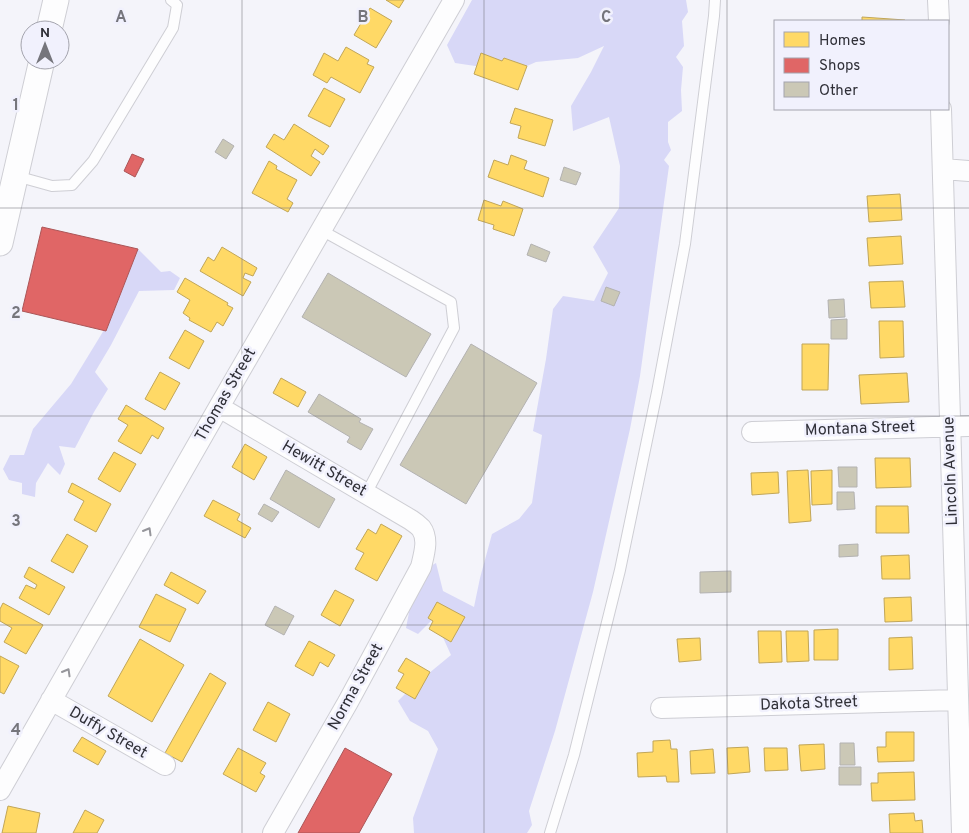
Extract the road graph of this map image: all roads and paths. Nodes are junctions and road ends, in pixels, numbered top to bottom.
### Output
1 (56, 0) edge
2 (171, 0) edge
3 (454, 0) edge
4 (715, 0) edge
5 (938, 0) edge
6 (52, 20) edge
7 (939, 20) edge
8 (39, 70) edge
9 (941, 110) edge
10 (943, 170) junction
11 (969, 171) edge
12 (8, 174) edge
13 (321, 230) junction
14 (1, 234) edge
15 (219, 407) junction
16 (960, 426) edge
17 (752, 432) dead end
18 (366, 494) junction
19 (425, 536) joint
20 (51, 700) junction
21 (958, 700) junction
22 (661, 708) dead end
23 (964, 750) edge
24 (165, 765) dead end
25 (0, 790) edge
26 (273, 833) edge
27 (550, 833) edge
28 (962, 833) edge

1 - 6 street
2 - 12 lane
3 - 13 street, Thomas Street
4 - 27 lane
5 - 7 street
8 - 12 street
9 - 10 street, Lincoln Avenue
10 - 11 street
10 - 16 street, Lincoln Avenue
12 - 14 street
13 - 15 street, Thomas Street
13 - 18 lane
15 - 18 street, Hewitt Street
20 -> 15 street, Thomas Street
16 - 17 street, Montana Street
16 - 21 street, Lincoln Avenue
18 - 19 street, Hewitt Street
19 - 26 street, Norma Street
20 - 24 street, Duffy Street
20 - 25 street, Thomas Street
21 - 22 street, Dakota Street
21 - 23 street, Lincoln Avenue
23 - 28 street, Lincoln Avenue

